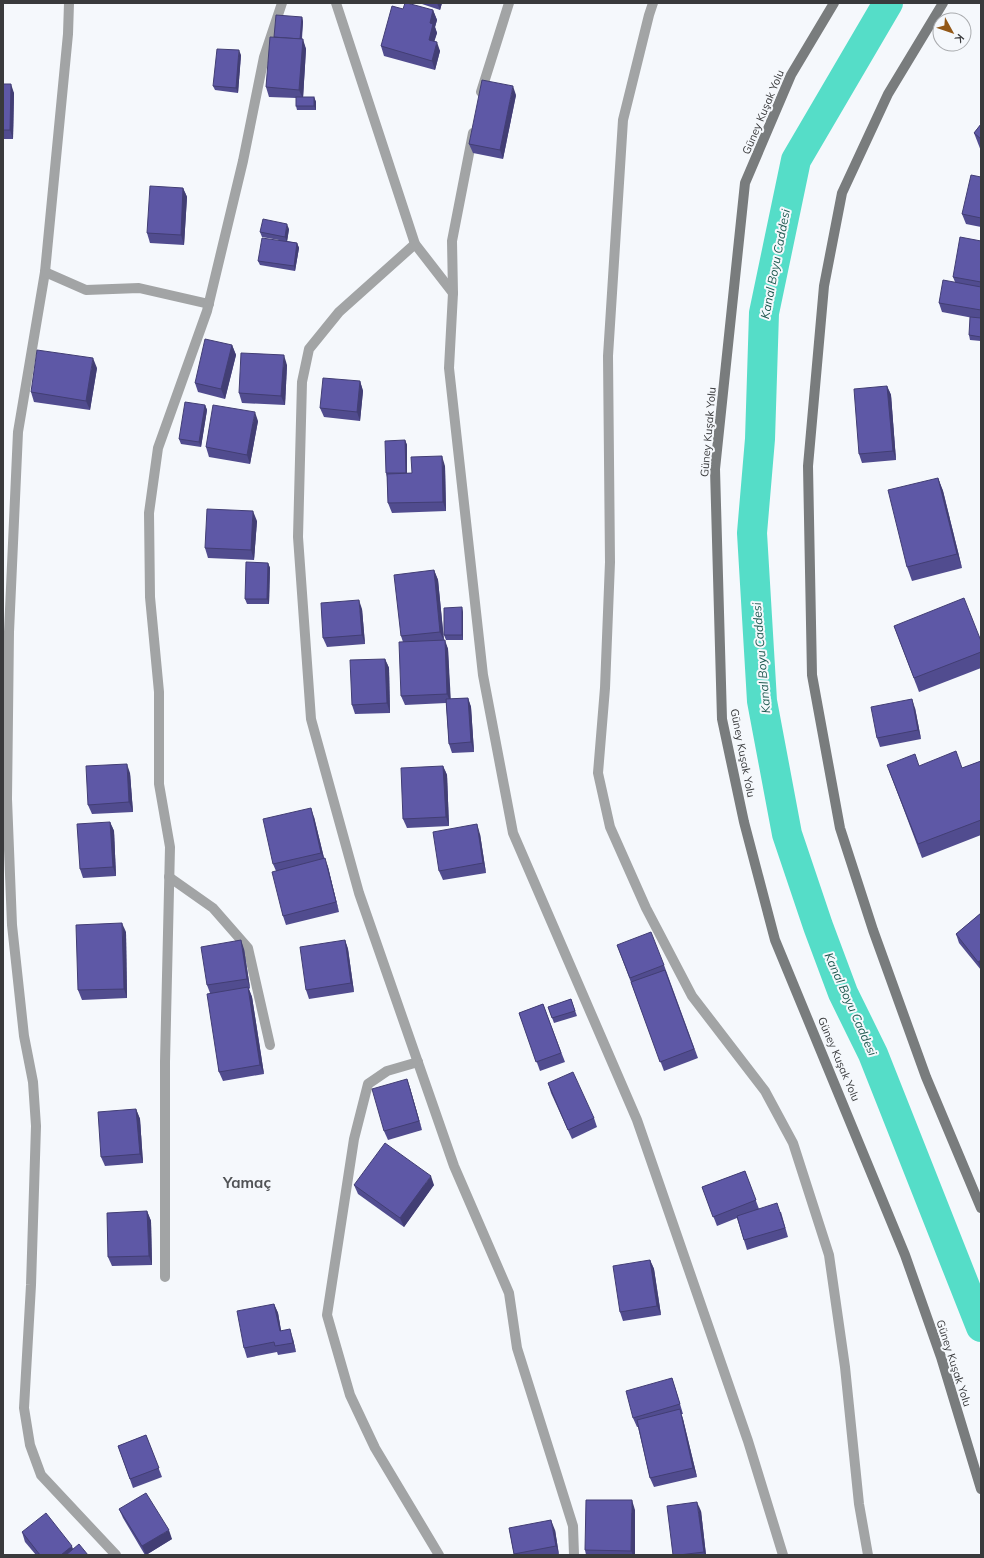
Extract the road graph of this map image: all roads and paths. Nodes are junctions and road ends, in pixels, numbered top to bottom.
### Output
1 (68, 3) edge
2 (282, 3) edge
3 (336, 3) edge
4 (509, 3) edge
5 (653, 3) edge
6 (834, 3) edge
7 (943, 3) edge
8 (479, 101) edge
9 (475, 124) edge
10 (415, 244) junction
11 (45, 272) junction
12 (453, 293) junction
13 (209, 304) junction
14 (169, 877) junction
15 (270, 1045) dead end
16 (418, 1062) junction
17 (981, 1208) edge
18 (165, 1277) dead end
19 (981, 1489) edge
20 (116, 1555) edge
21 (439, 1555) edge
22 (574, 1555) edge
23 (783, 1555) edge
24 (868, 1555) edge

1 - 11 street
2 - 13 street
3 - 10 street
4 - 8 street
5 - 24 street
6 - 19 main road, Güney Kuşak Yolu
7 - 17 main road
9 - 12 street
10 - 12 street
10 - 16 street
11 - 13 street
11 - 20 street
12 - 23 street
13 - 14 street
14 - 15 street
14 - 18 street
16 - 21 street
16 - 22 street

